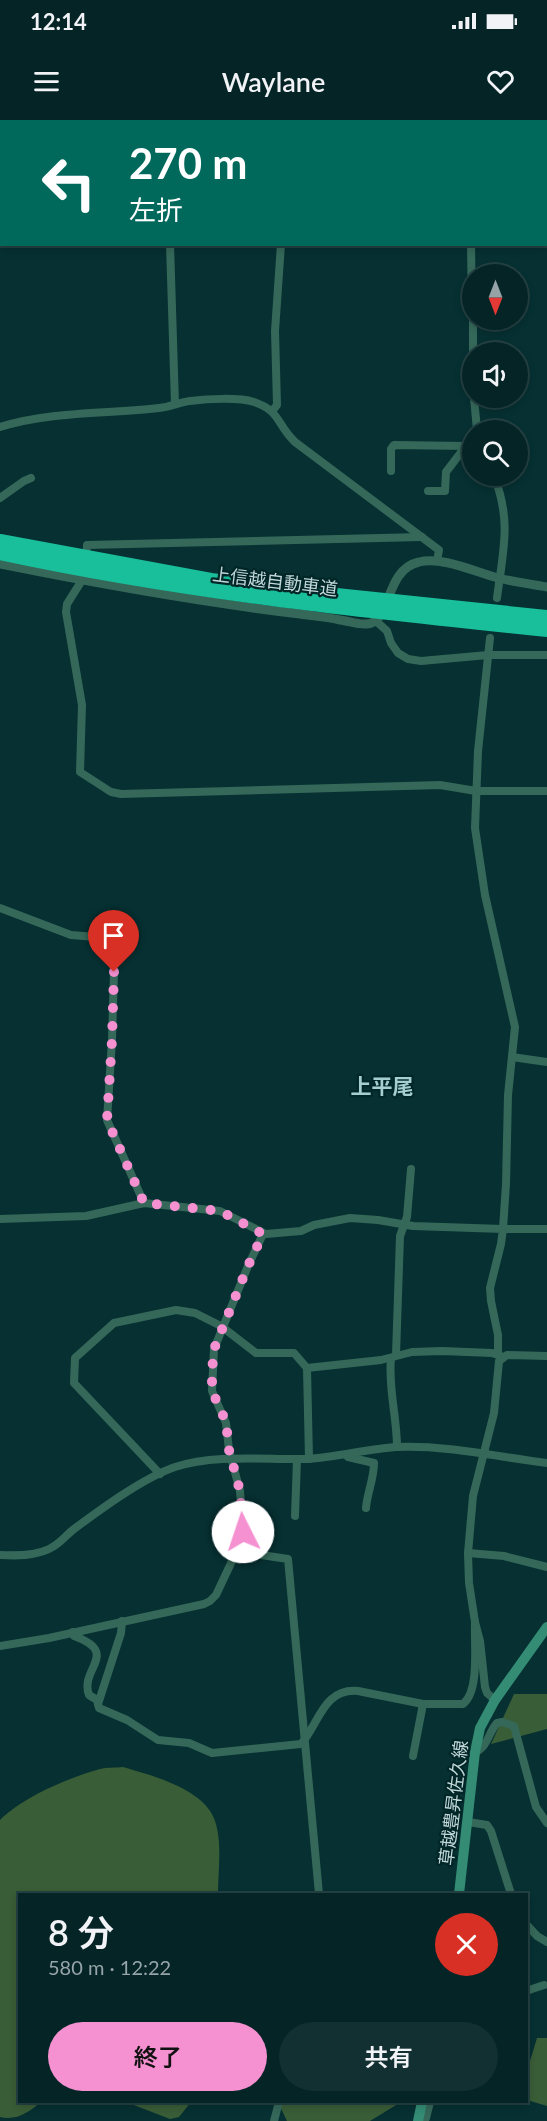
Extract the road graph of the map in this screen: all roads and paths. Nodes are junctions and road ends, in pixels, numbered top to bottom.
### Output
1 (170, 246) edge
2 (281, 246) edge
3 (471, 246) edge
4 (471, 264) edge
5 (176, 404) junction
6 (273, 410) junction
7 (0, 427) edge
8 (462, 447) edge
9 (462, 452) edge
10 (391, 471) dead end
11 (31, 478) dead end
12 (498, 486) edge
13 (428, 491) dead end
14 (0, 498) edge
15 (422, 537) junction
16 (0, 541) edge
17 (0, 553) edge
18 (437, 561) junction
19 (0, 564) edge
20 (500, 578) junction
21 (83, 580) junction
22 (547, 587) edge
23 (497, 598) dead end
24 (408, 609) junction
25 (547, 617) edge
26 (376, 621) junction
27 (547, 630) edge
28 (490, 638) dead end
29 (488, 655) junction
30 (547, 656) edge
31 (476, 791) junction
32 (547, 791) edge
33 (0, 908) edge
34 (512, 1057) junction
35 (547, 1062) edge
36 (411, 1169) dead end
37 (144, 1203) junction
38 (0, 1219) edge
39 (404, 1225) junction
40 (503, 1229) junction
41 (547, 1229) edge
42 (263, 1234) junction
43 (224, 1328) junction
44 (500, 1355) junction
45 (394, 1356) junction
46 (547, 1356) edge
47 (307, 1368) junction
48 (397, 1448) junction
49 (483, 1453) junction
50 (345, 1455) junction
51 (297, 1459) junction
52 (309, 1459) junction
53 (231, 1460) junction
54 (547, 1463) edge
55 (160, 1474) junction
56 (366, 1508) dead end
57 (295, 1516) dead end
58 (240, 1544) junction
59 (468, 1553) junction
60 (0, 1555) edge
61 (547, 1567) edge
62 (122, 1621) junction
63 (475, 1622) junction
64 (547, 1627) edge
65 (73, 1632) junction
66 (0, 1646) edge
67 (495, 1700) junction
68 (98, 1704) junction
69 (423, 1704) junction
70 (304, 1741) junction
71 (475, 1752) junction
72 (413, 1756) dead end
73 (468, 1822) junction
74 (547, 1823) edge
75 (319, 1893) edge
76 (459, 1893) edge
77 (510, 1893) edge
78 (528, 1926) edge
79 (547, 1942) edge
80 (544, 1985) dead end
81 (528, 1990) edge
82 (279, 2103) edge
83 (422, 2103) edge
84 (430, 2103) edge
85 (418, 2119) edge
86 (274, 2121) edge

1 - 5 street
2 - 6 street
3 - 4 street
5 - 6 street
5 - 7 street
6 - 15 street
8 - 10 street
9 - 13 street
11 - 14 street
12 - 20 street
15 - 18 street
15 - 21 street
16 - 24 highway, 上信越自動車道
17 - 24 highway, 上信越自動車道
18 - 20 street
18 - 26 street
19 - 21 street
20 - 22 street
20 - 23 street
21 - 26 street
21 - 31 street
24 - 25 highway, 上信越自動車道
24 - 27 highway, 上信越自動車道
26 - 29 street
28 - 29 street
29 - 30 street
29 - 31 street
31 - 32 street
31 - 34 street
33 - 37 street
34 - 35 street
34 - 40 street
36 - 39 street
37 - 38 street
37 - 42 street
39 - 40 street
39 - 42 street
39 - 45 street
40 - 41 street
40 - 44 street
42 - 43 street
43 - 47 street
43 - 53 street
43 - 55 street
44 - 45 street
44 - 46 street
44 - 49 street
45 - 47 street
45 - 48 street
47 - 52 street
48 - 49 street
48 - 50 street
49 - 54 street
49 - 59 street
50 - 52 street
50 - 56 street
51 - 52 street
51 - 53 street
51 - 57 street
53 - 55 street
53 - 58 street
55 - 60 street
58 - 62 street
58 - 70 street
59 - 61 street
59 - 63 street
62 - 65 street
62 - 68 street
63 - 67 street
63 - 69 street
64 - 67 main road, 草越豊昇佐久線
65 - 66 street
65 - 68 street
67 - 71 main road, 草越豊昇佐久線
68 - 70 street
69 - 70 street
69 - 72 street
70 - 75 street
71 - 73 main road, 草越豊昇佐久線
71 - 74 street
73 - 76 main road, 草越豊昇佐久線
73 - 77 street
78 - 79 street
80 - 81 street
82 - 86 street
83 - 85 main road
84 - 85 street

